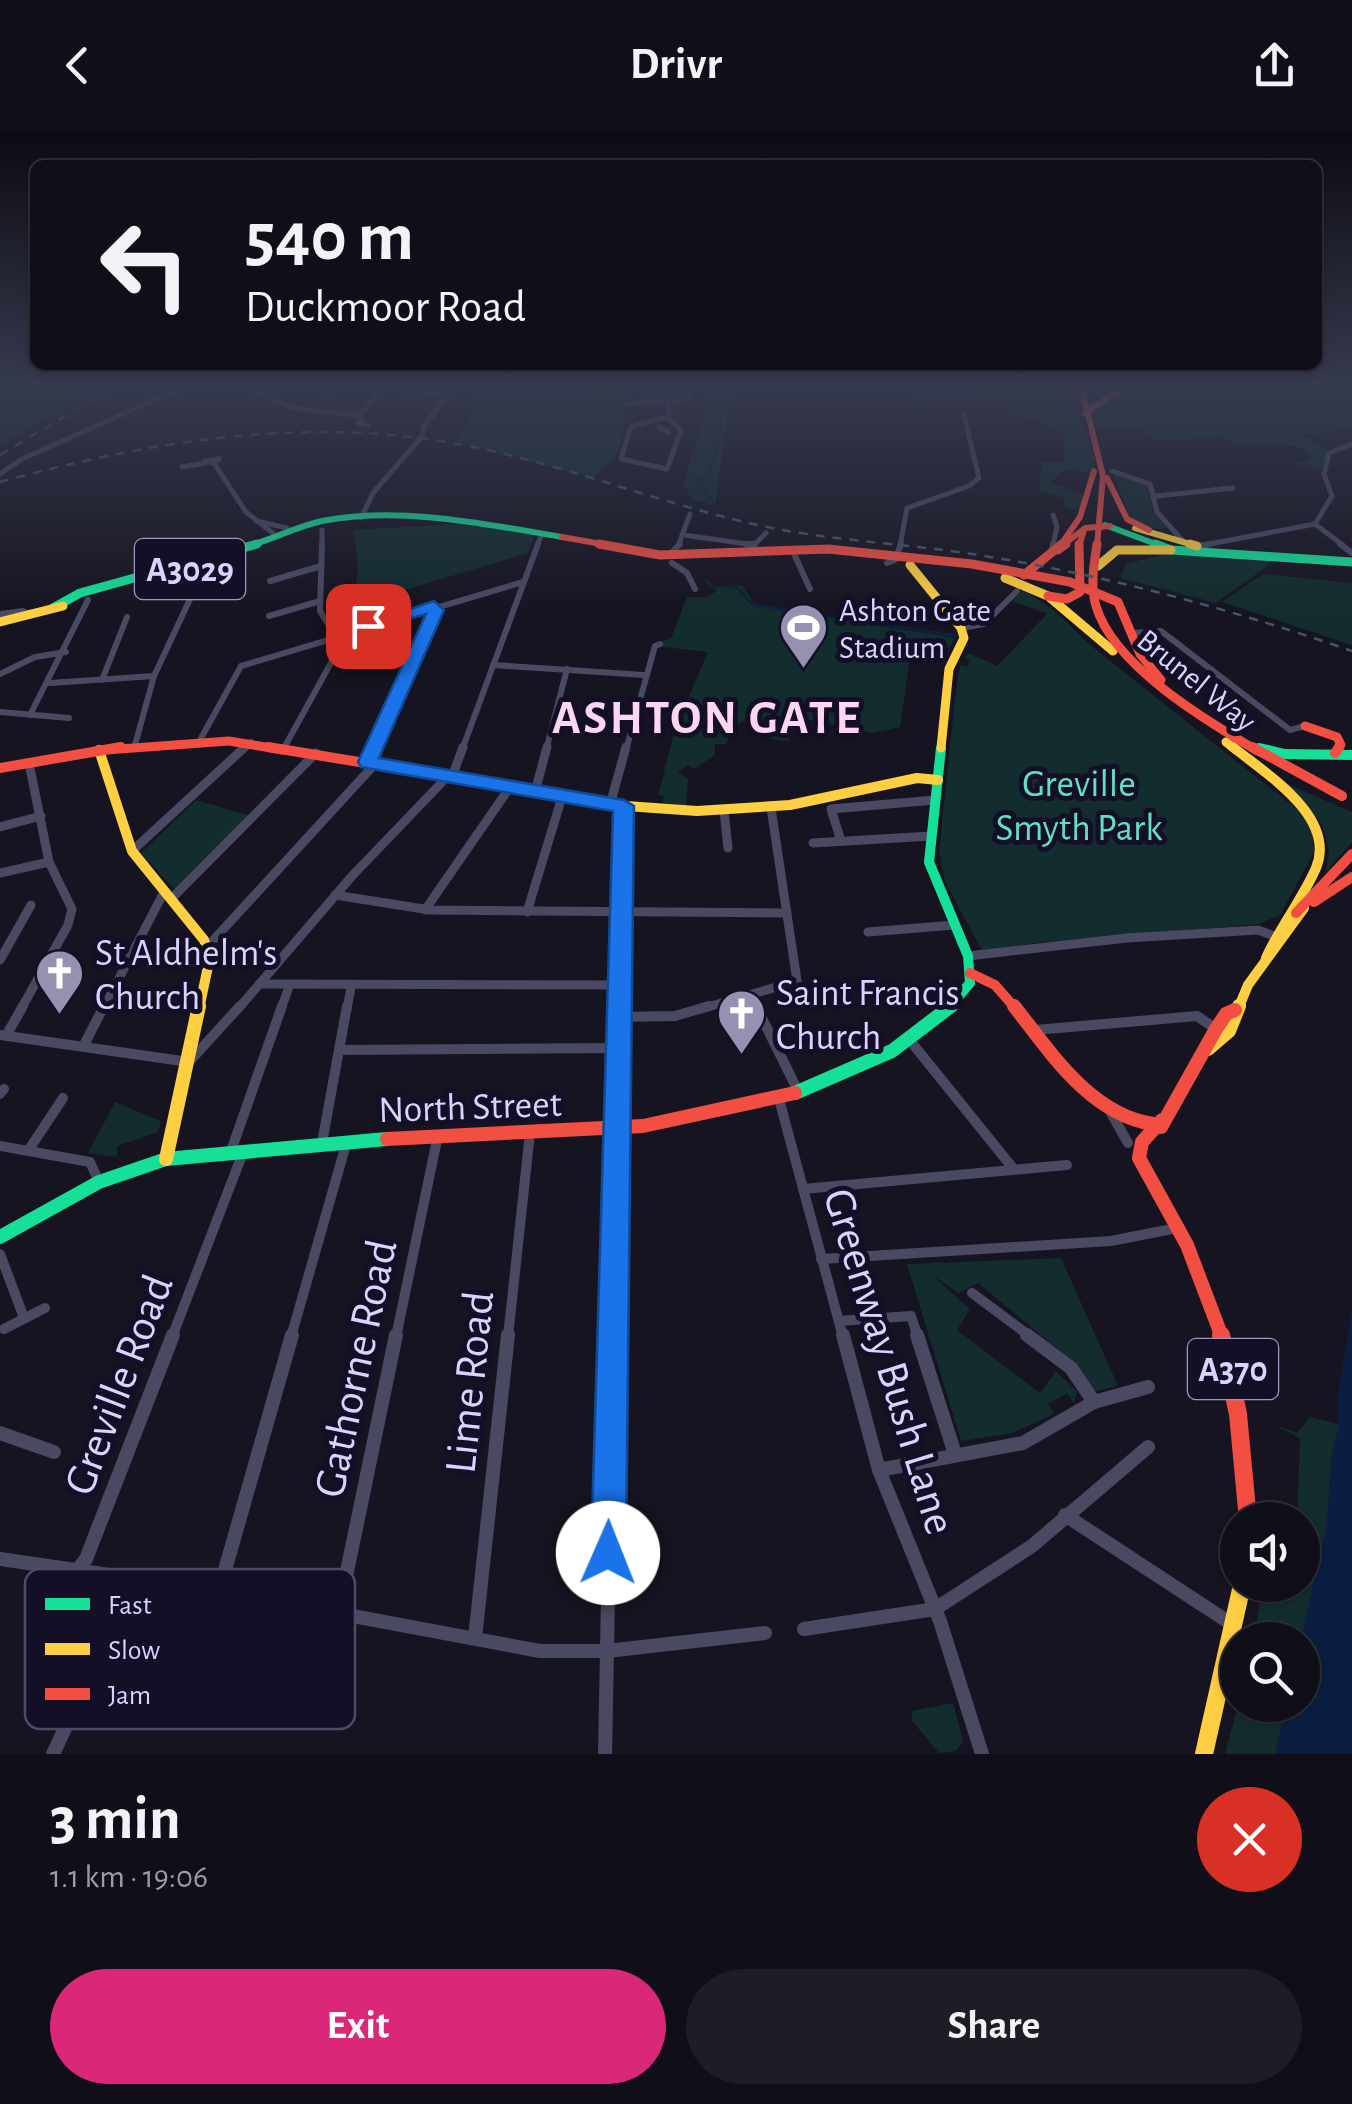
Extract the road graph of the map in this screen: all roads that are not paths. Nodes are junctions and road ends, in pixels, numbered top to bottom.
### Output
1 (397, 461) edge
2 (626, 461) edge
3 (669, 461) edge
4 (975, 461) edge
5 (1327, 461) edge
6 (1099, 462) joint
7 (182, 467) dead end
8 (1233, 488) dead end
9 (1094, 492) junction
10 (1156, 496) junction
11 (365, 504) junction
12 (690, 514) dead end
13 (1053, 515) dead end
14 (250, 519) junction
15 (356, 520) junction
16 (1315, 524) junction
17 (322, 530) junction
18 (1096, 530) junction
19 (537, 532) junction
20 (290, 533) junction
21 (766, 533) dead end
22 (1160, 533) junction
23 (274, 534) junction
24 (684, 534) junction
25 (1177, 544) junction
26 (1199, 546) junction
27 (1221, 550) junction
28 (1352, 552) edge
29 (790, 555) junction
30 (892, 556) junction
31 (686, 558) junction
32 (670, 559) junction
33 (1352, 562) edge
34 (910, 565) junction
35 (321, 566) junction
36 (1039, 566) junction
37 (1090, 566) junction
38 (934, 568) junction
39 (177, 573) junction
40 (924, 580) junction
41 (270, 581) dead end
42 (523, 582) junction
43 (695, 588) dead end
44 (1011, 588) junction
45 (810, 589) dead end
46 (1044, 593) junction
47 (1088, 594) junction
48 (84, 598) junction
49 (320, 602) junction
50 (434, 606) junction
51 (0, 614) edge
52 (30, 615) junction
53 (269, 616) dead end
54 (127, 617) dead end
55 (1076, 621) junction
56 (0, 622) edge
57 (961, 628) junction
58 (1132, 633) junction
59 (338, 634) junction
60 (660, 644) dead end
61 (66, 652) junction
62 (1120, 656) junction
63 (493, 665) junction
64 (567, 669) junction
65 (0, 674) edge
66 (644, 675) junction
67 (154, 676) junction
68 (102, 680) junction
69 (1161, 680) junction
70 (50, 683) junction
71 (0, 712) edge
72 (30, 715) junction
73 (68, 718) dead end
74 (1217, 724) junction
75 (1305, 726) joint
76 (1223, 739) junction
77 (200, 740) junction
78 (251, 742) junction
79 (135, 745) junction
80 (284, 748) junction
81 (100, 750) junction
82 (316, 753) junction
83 (1335, 753) junction
84 (1352, 756) edge
85 (29, 763) junction
86 (371, 763) junction
87 (0, 768) edge
88 (450, 777) junction
89 (938, 780) junction
90 (510, 787) junction
91 (534, 792) junction
92 (562, 797) junction
93 (935, 800) junction
94 (1349, 802) edge
95 (610, 805) junction
96 (624, 806) junction
97 (771, 808) junction
98 (724, 811) junction
99 (40, 816) junction
100 (0, 827) edge
101 (930, 836) junction
102 (841, 840) junction
103 (813, 843) dead end
104 (728, 848) dead end
105 (132, 851) junction
106 (1352, 854) edge
107 (49, 862) junction
108 (0, 873) edge
109 (1350, 878) edge
110 (168, 895) junction
111 (335, 895) junction
112 (31, 905) dead end
113 (1304, 907) junction
114 (425, 910) junction
115 (527, 912) junction
116 (787, 913) junction
117 (622, 916) junction
118 (1285, 920) junction
119 (954, 924) junction
120 (868, 932) dead end
121 (1274, 936) junction
122 (208, 947) junction
123 (968, 956) junction
124 (1266, 958) junction
125 (0, 960) edge
126 (970, 973) junction
127 (259, 984) junction
128 (621, 984) junction
129 (350, 986) junction
130 (289, 988) junction
131 (750, 995) junction
132 (1235, 1010) junction
133 (1210, 1015) dead end
134 (620, 1016) junction
135 (1197, 1016) junction
136 (1216, 1029) junction
137 (1036, 1030) junction
138 (3, 1035) edge
139 (912, 1042) junction
140 (84, 1046) junction
141 (619, 1048) junction
142 (1208, 1049) junction
143 (339, 1050) junction
144 (189, 1062) junction
145 (799, 1092) junction
146 (63, 1098) dead end
147 (778, 1099) junction
148 (1111, 1114) junction
149 (1158, 1122) junction
150 (618, 1129) junction
151 (530, 1133) junction
152 (438, 1134) junction
153 (347, 1141) junction
154 (322, 1143) junction
155 (1128, 1143) dead end
156 (0, 1146) edge
157 (238, 1150) junction
158 (28, 1151) junction
159 (166, 1159) junction
160 (1067, 1164) dead end
161 (1012, 1167) junction
162 (99, 1182) junction
163 (803, 1188) junction
164 (1180, 1228) junction
165 (0, 1237) edge
166 (0, 1254) edge
167 (821, 1259) junction
168 (972, 1293) dead end
169 (45, 1308) dead end
170 (24, 1318) junction
171 (839, 1322) junction
172 (4, 1329) dead end
173 (1148, 1387) dead end
174 (1094, 1402) junction
175 (0, 1433) edge
176 (1148, 1446) dead end
177 (54, 1452) dead end
178 (955, 1454) junction
179 (879, 1470) junction
180 (1247, 1502) edge
181 (1065, 1515) junction
182 (0, 1559) edge
183 (78, 1569) joint
184 (225, 1569) edge
185 (348, 1569) edge
186 (935, 1610) junction
187 (355, 1618) edge
188 (1228, 1622) edge
189 (804, 1629) dead end
190 (765, 1633) dead end
191 (475, 1638) junction
192 (607, 1651) junction
193 (1220, 1690) edge
194 (65, 1729) edge
195 (53, 1754) edge
196 (606, 1754) edge
197 (982, 1754) edge
198 (1204, 1754) edge

1 - 11 street
2 - 3 street
4 - 30 street
5 - 16 street
6 - 9 main road, Brunel Way
6 - 22 main road
7 - 14 street
8 - 10 street
9 - 10 street
9 - 18 main road, Brunel Way
9 - 36 main road
10 - 22 street
11 - 15 street
11 - 15 street
12 - 24 street
13 - 36 street
14 - 20 street
14 - 23 street
15 - 17 main road, A3029
15 - 19 main road, A3029
15 - 20 main road, A3029
16 - 26 street
16 - 28 street
17 - 20 main road, A3029
17 - 35 street
18 - 22 main road
18 - 36 main road
18 - 37 main road, Brunel Way
18 - 37 main road
19 - 32 main road, A3029
19 - 42 street
20 - 23 main road, A3029
20 - 39 main road, A3029
21 - 24 street
22 - 25 main road
22 - 25 street
23 - 48 main road, A3029
24 - 31 street
25 - 26 main road
25 - 27 main road
25 - 37 main road
26 - 27 main road
27 - 33 main road
29 - 30 main road, A3029
29 - 31 main road, A3029
29 - 45 street
30 - 34 main road, A3029
30 - 36 main road, A3029
30 - 58 main road, A3029
31 - 32 main road, A3029
31 - 32 street
31 - 43 street
34 - 38 main road, A3029
34 - 40 main road
35 - 41 street
35 - 49 street
36 - 46 main road, A3029
37 - 47 main road, Brunel Way
38 - 40 main road
38 - 44 main road, A3029
39 - 48 main road, A3029
39 - 67 street
40 - 57 main road
42 - 50 street
42 - 63 street
44 - 46 main road, A3029
44 - 55 main road, A3029
44 - 57 street
46 - 47 main road
46 - 55 main road, A3029
47 - 62 main road, Brunel Way
47 - 69 main road, Brunel Way
48 - 52 main road, A3029
48 - 61 street
49 - 53 street
49 - 59 street
50 - 59 street
50 - 86 street
51 - 52 street
52 - 56 main road, A3029
54 - 68 street
55 - 62 main road, A3029
57 - 89 main road
58 - 69 main road, A3029
58 - 75 street
59 - 77 street
59 - 80 street
60 - 66 street
61 - 65 street
61 - 70 street
62 - 76 main road, Brunel Way / A3029
63 - 64 street
63 - 88 street
64 - 66 street
64 - 91 street
66 - 95 street
67 - 68 street
67 - 79 street
68 - 70 street
69 - 74 main road, Brunel Way / A3029
70 - 72 street
71 - 72 street
72 - 73 street
74 - 83 main road, A3029
74 - 94 main road, Brunel Way / A3029
75 - 83 main road
76 - 94 main road, Brunel Way / A3029
76 - 118 main road
77 - 78 main road
77 - 79 main road
78 - 80 main road
78 - 105 street
79 - 81 main road
80 - 82 main road
81 - 85 main road
81 - 105 main road
82 - 86 main road
82 - 110 street
83 - 84 main road, A3029
84 - 94 main road, A3029
85 - 87 main road
85 - 99 street
86 - 88 main road
86 - 122 street
88 - 90 main road
88 - 111 street
89 - 93 main road
89 - 97 main road
90 - 91 main road
90 - 114 street
91 - 92 main road
92 - 95 main road
92 - 115 street
93 - 101 main road
93 - 102 street
95 - 96 main road
96 - 98 main road
96 - 117 street
97 - 98 main road
97 - 116 street
98 - 104 street
99 - 100 street
99 - 107 street
101 - 102 street
101 - 119 main road
102 - 103 street
105 - 110 main road
106 - 113 main road
107 - 108 street
107 - 138 street
109 - 113 main road
110 - 122 main road
110 - 140 street
111 - 114 street
111 - 127 street
112 - 125 street
113 - 118 main road
113 - 124 main road
114 - 115 street
115 - 117 street
116 - 117 street
116 - 131 street
117 - 128 street
118 - 121 main road
119 - 120 street
119 - 123 main road
121 - 123 street
121 - 124 main road
122 - 144 main road
123 - 126 main road
124 - 132 main road
126 - 137 main road
126 - 139 main road, North Street
127 - 130 street
127 - 144 street
128 - 129 street
128 - 134 street
129 - 130 street
129 - 143 street
130 - 157 street, Greville Road
131 - 134 street
131 - 145 street
132 - 136 main road
132 - 142 main road
133 - 135 street
134 - 141 street
135 - 136 street
135 - 137 street
136 - 142 main road
137 - 148 main road
138 - 140 street
139 - 145 main road, North Street
139 - 161 street
140 - 144 street
141 - 143 street
141 - 150 street
142 - 149 main road
143 - 154 street
144 - 159 main road
145 - 147 main road, North Street
146 - 158 street
147 - 150 main road, North Street
147 - 163 street, Greenway Bush Lane
148 - 149 main road
148 - 155 street
149 - 164 main road, A370
150 - 151 main road, North Street
150 - 192 street
151 - 152 main road, North Street
151 - 191 street, Lime Road
152 - 153 main road, North Street
152 - 185 street, Gathorne Road
153 - 154 main road, North Street
153 - 184 street
154 - 157 main road, North Street
156 - 158 street
157 - 159 main road, North Street
157 - 183 street, Greville Road
158 - 162 street
159 - 162 main road, North Street
160 - 161 street
161 - 163 street
162 - 165 main road, North Street
163 - 167 street, Greenway Bush Lane
164 - 167 street
164 - 180 main road, A370
166 - 170 street
167 - 171 street, Greenway Bush Lane
168 - 174 street
169 - 170 street
170 - 172 street
171 - 178 street
171 - 179 street, Greenway Bush Lane
173 - 174 street
174 - 178 street
175 - 177 street
176 - 181 street
178 - 179 street
179 - 186 street, Greenway Bush Lane
181 - 186 street
181 - 188 street
182 - 183 street
186 - 189 street
186 - 197 street, Greenway Bush Lane
187 - 191 street
190 - 192 street
191 - 192 street
192 - 196 street
193 - 198 main road
194 - 195 street

